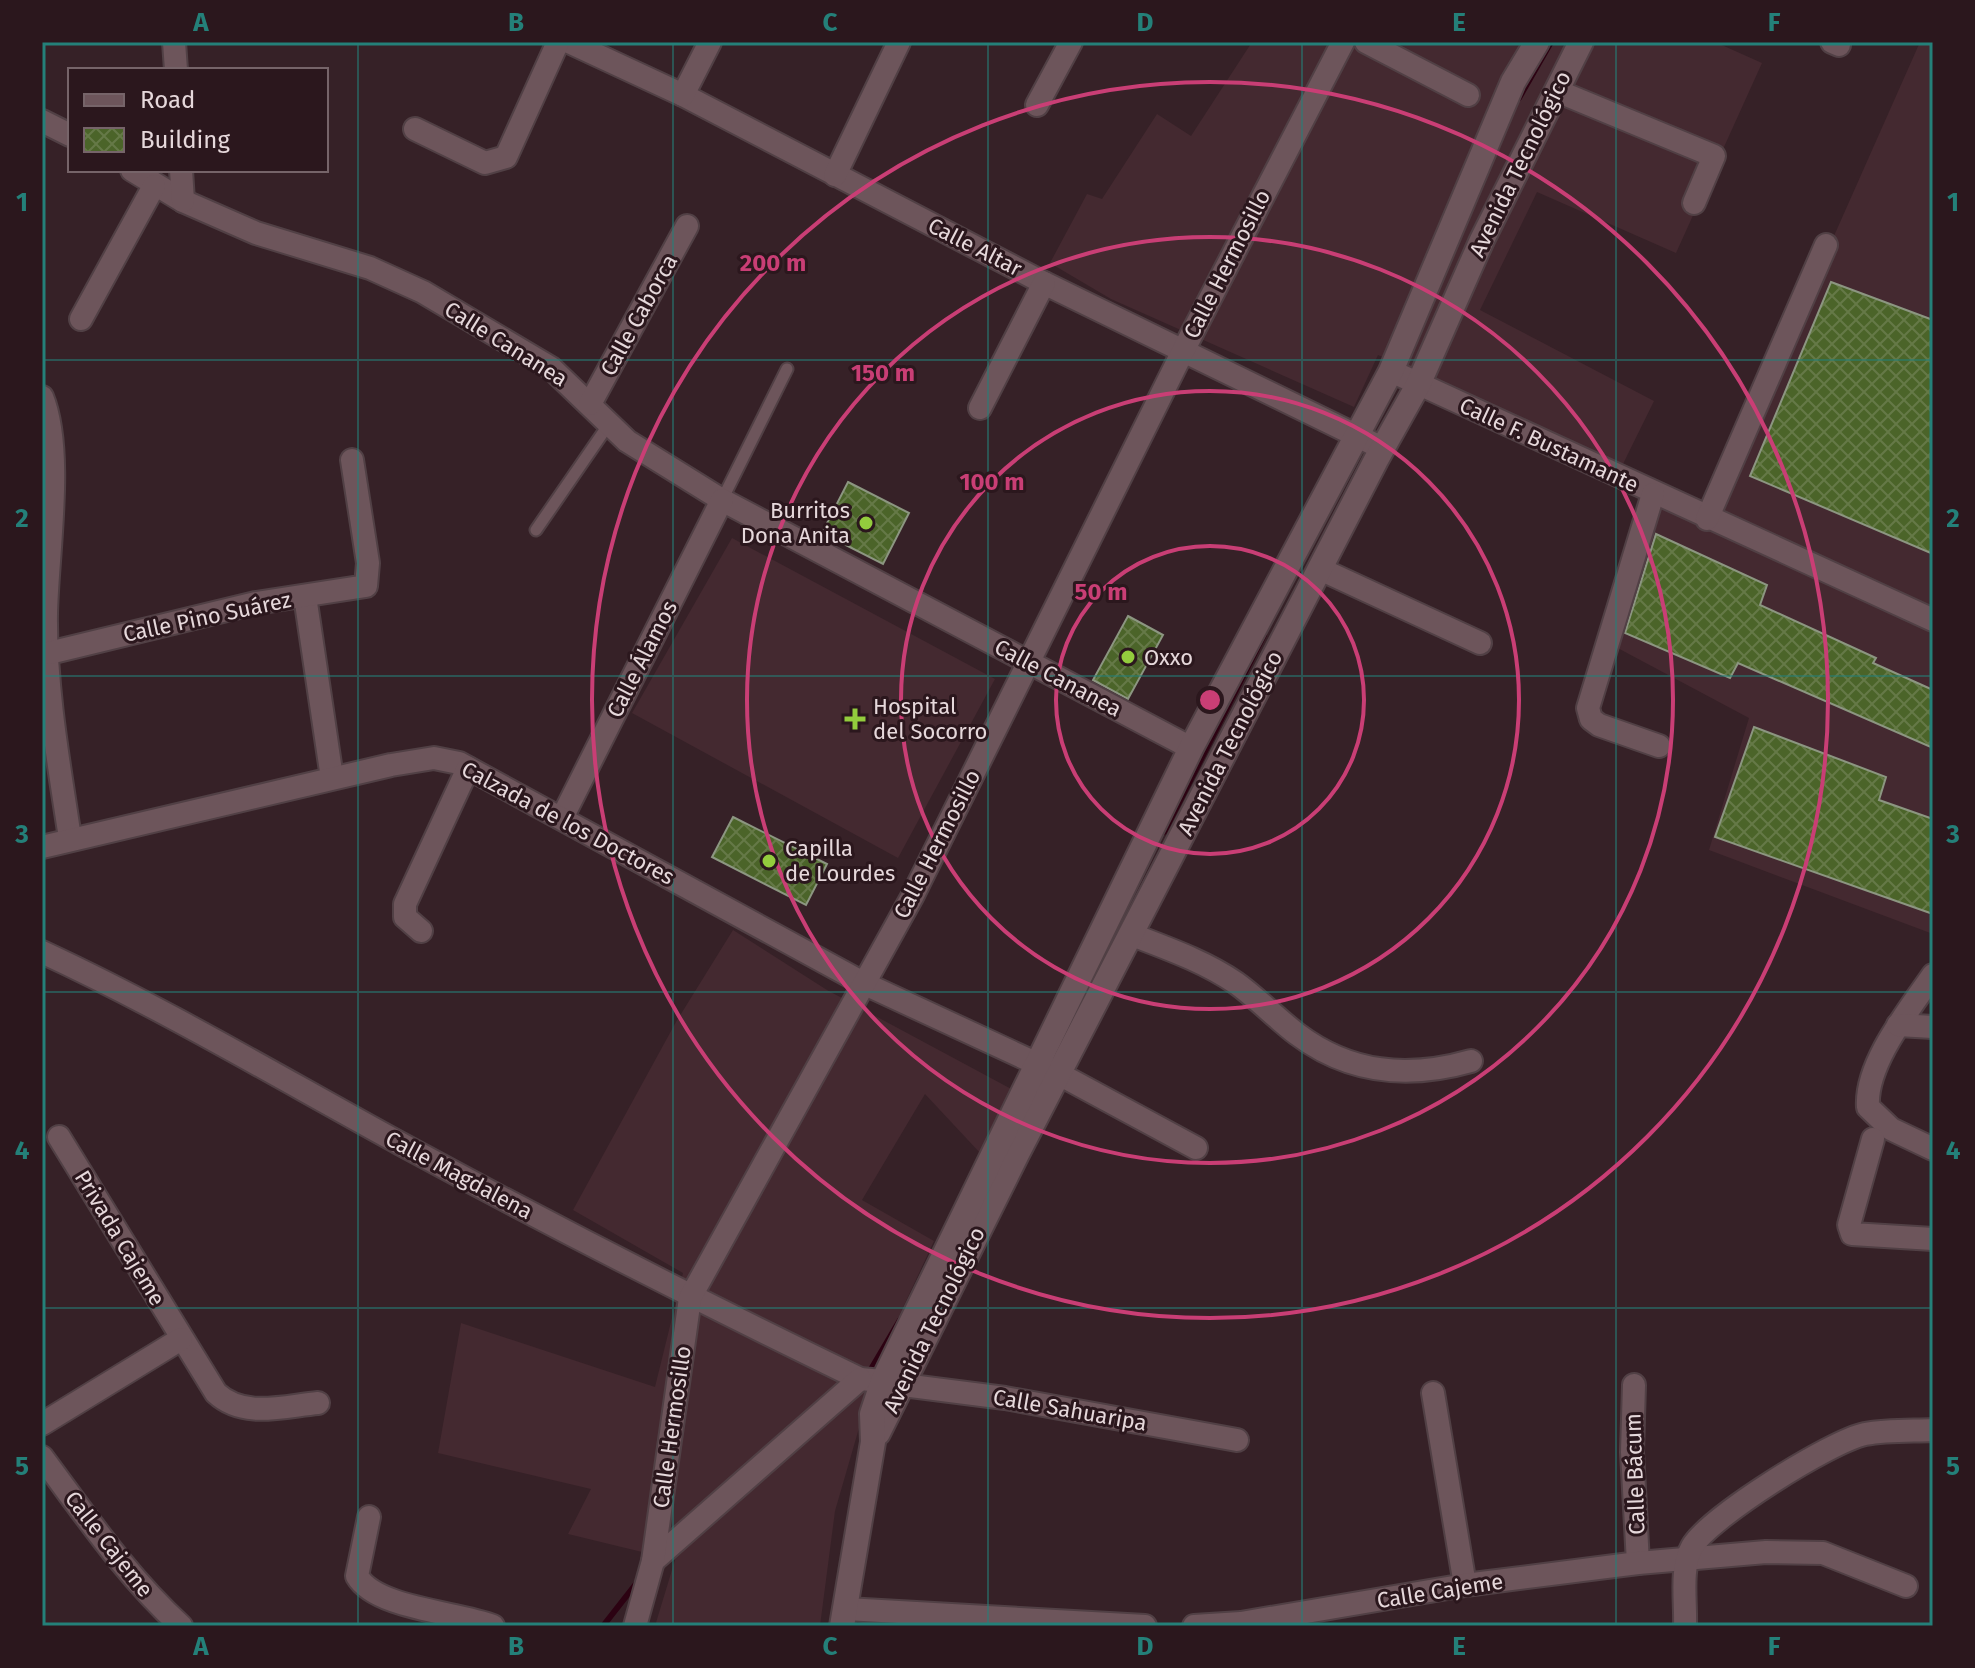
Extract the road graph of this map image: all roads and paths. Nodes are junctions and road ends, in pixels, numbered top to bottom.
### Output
1 (174, 42) edge
2 (558, 42) edge
3 (569, 42) edge
4 (710, 42) edge
5 (899, 42) edge
6 (1071, 42) edge
7 (1343, 42) edge
8 (1366, 42) edge
9 (1537, 42) edge
10 (1581, 42) edge
11 (176, 68) edge
12 (1557, 91) junction
13 (683, 95) junction
14 (1468, 95) dead end
15 (1037, 105) dead end
16 (42, 121) edge
17 (415, 129) dead end
18 (68, 134) edge
19 (135, 172) edge
20 (181, 172) edge
21 (835, 175) junction
22 (154, 186) junction
23 (183, 201) junction
24 (1694, 203) dead end
25 (687, 226) dead end
26 (1826, 245) dead end
27 (1044, 283) junction
28 (81, 319) dead end
29 (1183, 351) junction
30 (787, 369) dead end
31 (1391, 371) junction
32 (1418, 385) junction
33 (42, 397) edge
34 (590, 404) junction
35 (980, 408) dead end
36 (609, 424) junction
37 (1357, 436) junction
38 (1382, 448) junction
39 (352, 460) dead end
40 (1653, 494) junction
41 (722, 500) junction
42 (1707, 519) junction
43 (536, 530) dead end
44 (1320, 569) junction
45 (305, 596) junction
46 (1933, 620) edge
47 (1480, 643) dead end
48 (49, 653) junction
49 (1029, 663) junction
50 (1659, 746) dead end
51 (1191, 748) junction
52 (468, 768) junction
53 (332, 778) junction
54 (562, 818) junction
55 (70, 838) junction
56 (42, 847) edge
57 (421, 931) dead end
58 (1130, 934) junction
59 (42, 952) edge
60 (1933, 975) edge
61 (863, 983) junction
62 (1898, 1025) junction
63 (1933, 1027) edge
64 (1471, 1061) dead end
65 (1049, 1069) junction
66 (59, 1137) dead end
67 (1873, 1139) dead end
68 (1196, 1148) dead end
69 (1933, 1149) edge
70 (1933, 1239) edge
71 (690, 1298) junction
72 (181, 1339) junction
73 (890, 1374) junction
74 (1634, 1385) dead end
75 (1433, 1393) dead end
76 (318, 1403) dead end
77 (42, 1424) edge
78 (1933, 1430) edge
79 (1237, 1440) dead end
80 (42, 1457) edge
81 (369, 1517) dead end
82 (1687, 1559) junction
83 (653, 1561) junction
84 (1638, 1563) junction
85 (1465, 1585) junction
86 (1906, 1586) dead end
87 (844, 1618) edge
88 (1268, 1622) edge
89 (181, 1626) edge
90 (493, 1626) edge
91 (635, 1626) edge
92 (1145, 1626) edge
93 (1194, 1626) edge
94 (1685, 1626) edge

1 - 11 street
2 - 17 street
3 - 13 street, Calle Altar
4 - 13 street
5 - 21 street
6 - 15 street
7 - 29 street, Calle Hermosillo
8 - 14 street
9 - 31 main road, Avenida Tecnológico
10 - 12 main road, Avenida Tecnológico
12 - 24 street
12 - 32 main road, Avenida Tecnológico
13 - 21 street, Calle Altar
16 - 18 street
19 - 22 street, Calle Cananea
20 - 23 street
21 - 27 street, Calle Altar
22 - 23 street, Calle Cananea
22 - 28 street
23 - 34 street, Calle Cananea
25 - 34 street, Calle Caborca
26 - 42 street
27 - 29 street, Calle Altar
27 - 35 street
29 - 37 street, Calle Altar
29 - 49 street, Calle Hermosillo
30 - 41 lane
31 - 32 street, Calle F. Bustamante
31 - 37 main road, Avenida Tecnológico
32 - 38 main road, Avenida Tecnológico
32 - 40 street, Calle F. Bustamante
33 - 48 street
34 - 36 street, Calle Cananea
36 - 41 street, Calle Cananea
36 - 43 lane
37 - 38 street, Calle Altar
37 - 51 main road, Avenida Tecnológico
38 - 44 main road, Avenida Tecnológico
39 - 45 street, Calle Pino Suárez
40 - 42 street, Calle F. Bustamante
40 - 50 street
41 - 49 street, Calle Cananea
41 - 54 street, Calle Álamos
42 - 46 street, Calle F. Bustamante
44 - 47 street
44 - 58 main road, Avenida Tecnológico
45 - 48 street, Calle Pino Suárez
45 - 53 street
48 - 55 street
49 - 51 street, Calle Cananea
49 - 61 street, Calle Hermosillo
51 - 65 main road, Avenida Tecnológico
52 - 53 street, Calzada de los Doctores
52 - 54 street, Calzada de los Doctores
52 - 57 street
53 - 55 street, Calzada de los Doctores
54 - 61 street, Calzada de los Doctores
55 - 56 street, Calzada de los Doctores
58 - 64 street
58 - 65 main road, Avenida Tecnológico
59 - 71 street, Calle Magdalena
60 - 62 street
61 - 65 street, Calzada de los Doctores
61 - 71 street, Calle Hermosillo
62 - 63 street
62 - 69 street
65 - 68 street, Calzada de los Doctores
65 - 73 main road, Avenida Tecnológico
66 - 72 street, Privada Cajeme
67 - 70 street
71 - 73 street, Calle Magdalena
71 - 83 street, Calle Hermosillo
72 - 76 street, Privada Cajeme
72 - 77 street
73 - 79 street, Calle Sahuaripa
73 - 83 street
73 - 87 main road, Avenida Tecnológico
74 - 84 street, Calle Bácum
75 - 85 street
78 - 82 street
80 - 89 street, Calle Cajeme
81 - 90 street
82 - 84 street, Calle Cajeme
82 - 86 street, Calle Cajeme
82 - 94 street
83 - 91 street, Calle Hermosillo
84 - 85 street, Calle Cajeme
85 - 88 street, Calle Cajeme
87 - 92 street
88 - 93 street, Calle Cajeme

